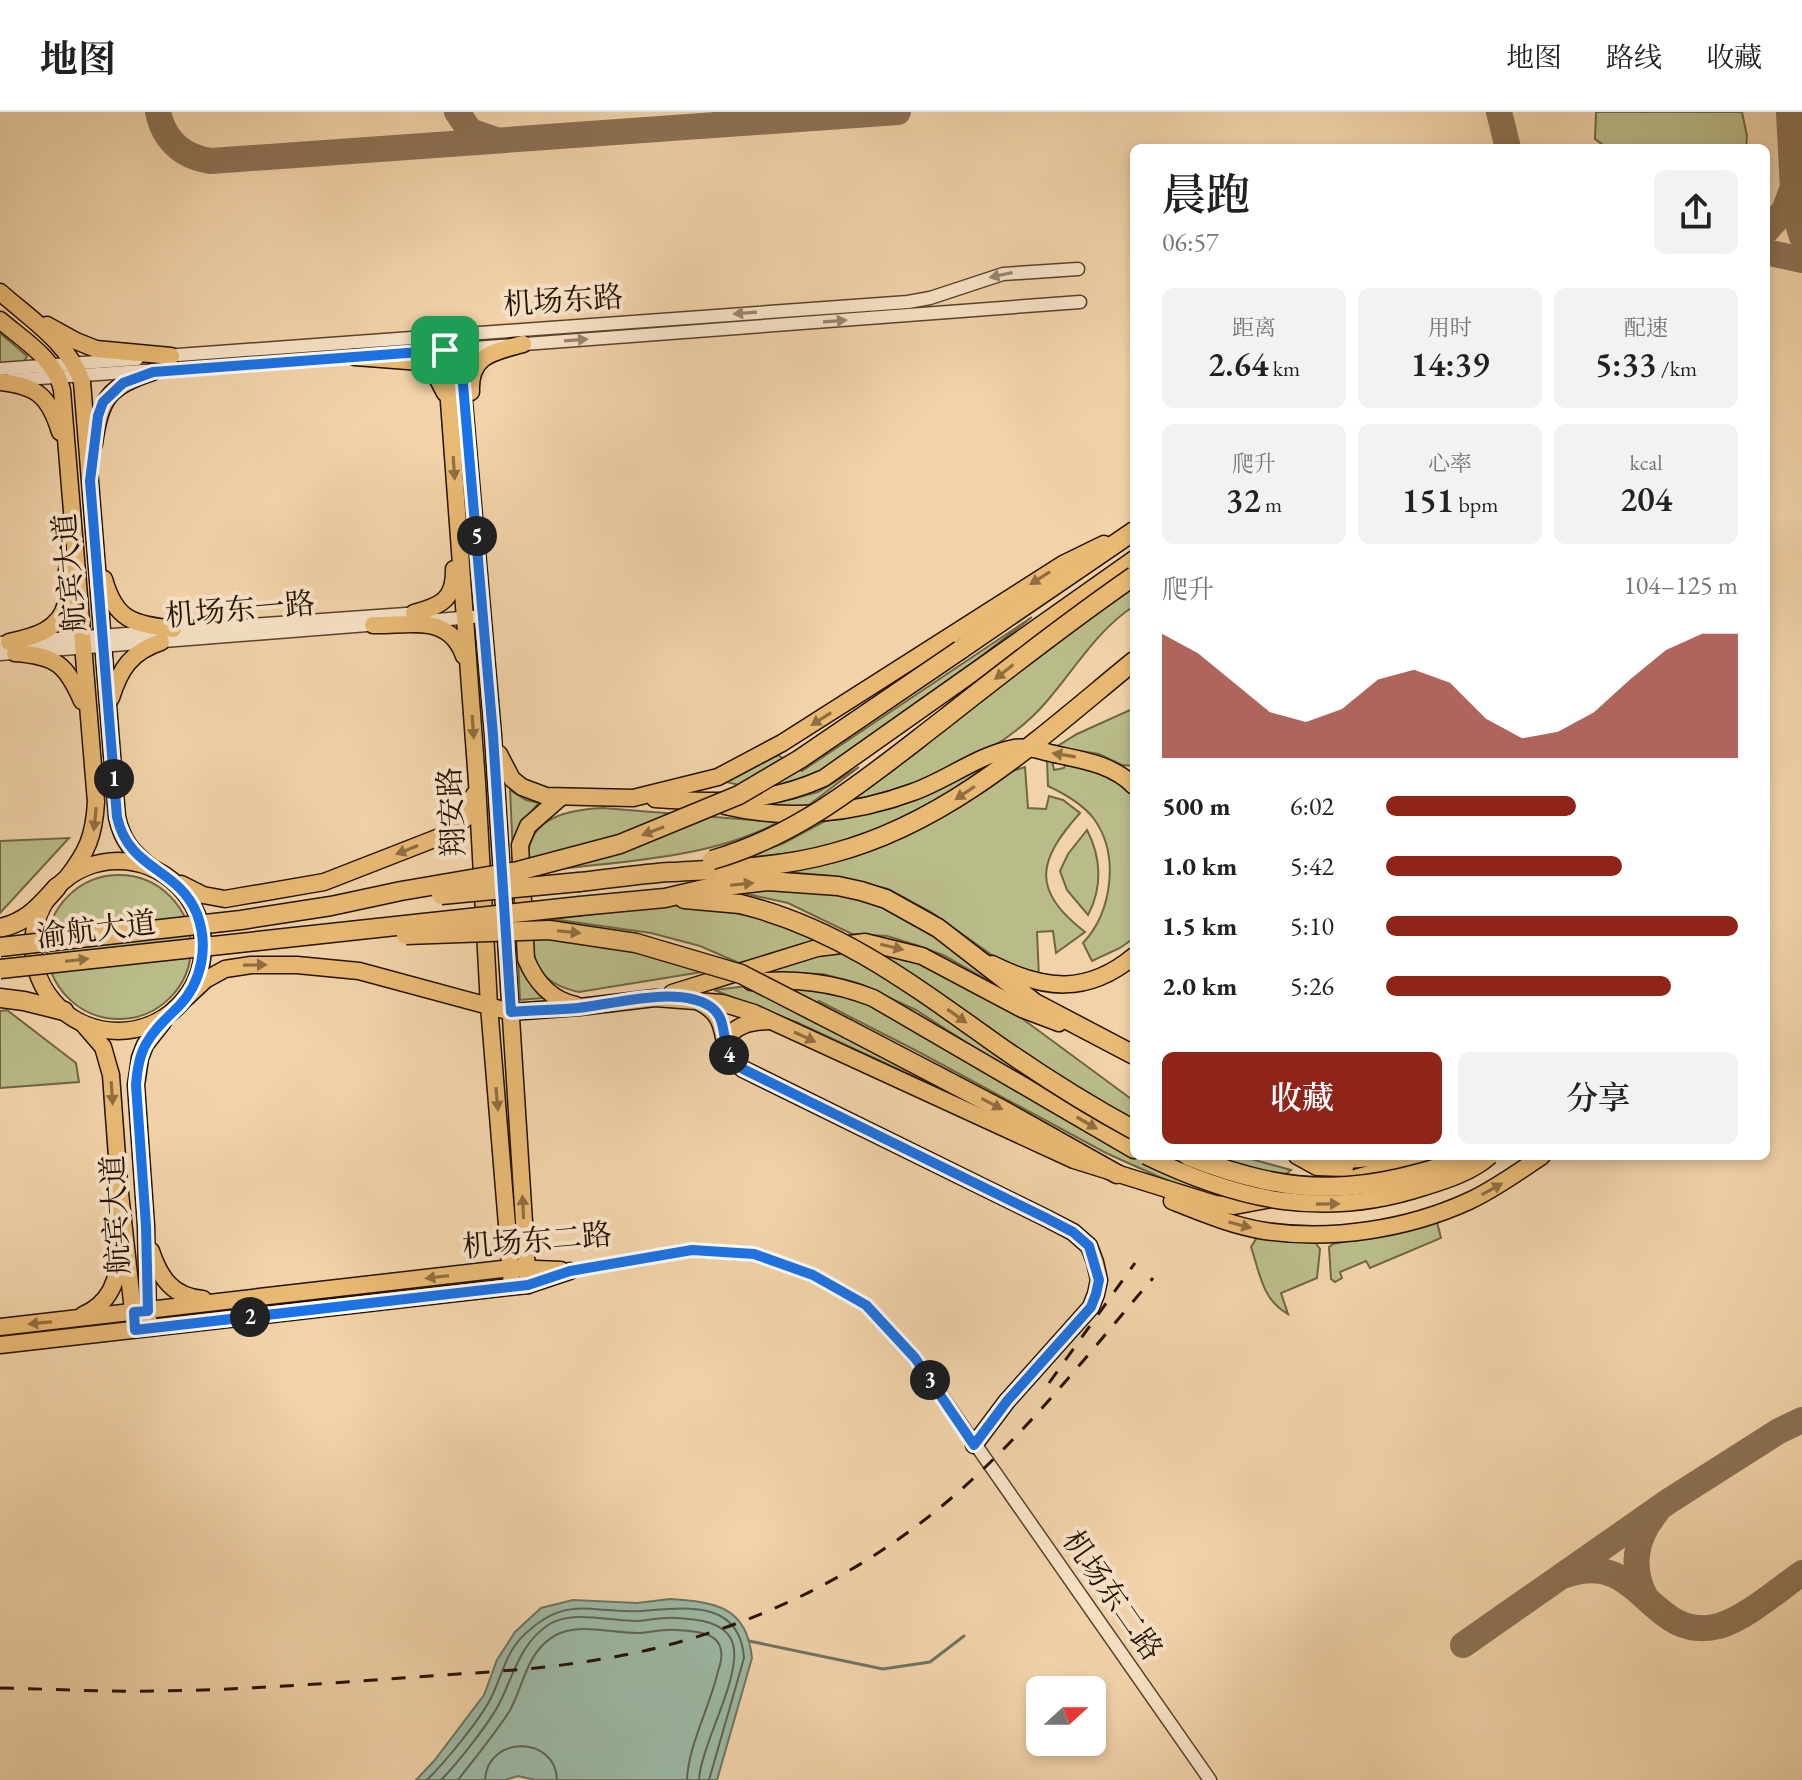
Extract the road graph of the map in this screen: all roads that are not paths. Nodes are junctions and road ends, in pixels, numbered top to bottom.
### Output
1 (1078, 269) dead end
2 (0, 292) edge
3 (1080, 302) dead end
4 (18, 308) junction
5 (0, 320) edge
6 (452, 342) junction
7 (523, 344) junction
8 (171, 356) junction
9 (355, 357) junction
10 (0, 369) edge
11 (76, 370) junction
12 (55, 371) junction
13 (153, 372) junction
14 (0, 381) edge
15 (449, 407) junction
16 (67, 444) junction
17 (469, 449) junction
18 (69, 463) junction
19 (90, 481) junction
20 (458, 520) junction
21 (74, 529) junction
22 (1130, 532) edge
23 (1130, 533) edge
24 (95, 546) junction
25 (1130, 562) edge
26 (1130, 579) edge
27 (483, 612) junction
28 (414, 613) junction
29 (465, 614) junction
30 (373, 625) junction
31 (167, 635) junction
32 (102, 640) junction
33 (82, 642) junction
34 (6, 648) edge
35 (1130, 664) edge
36 (469, 672) junction
37 (108, 708) junction
38 (88, 716) junction
39 (493, 735) junction
40 (1028, 747) junction
41 (477, 782) junction
42 (1130, 783) edge
43 (561, 797) junction
44 (633, 798) junction
45 (714, 803) junction
46 (157, 871) junction
47 (667, 872) junction
48 (61, 883) junction
49 (665, 898) junction
50 (331, 906) junction
51 (0, 928) edge
52 (295, 938) junction
53 (0, 947) edge
54 (977, 956) junction
55 (1130, 959) edge
56 (0, 969) edge
57 (1070, 985) junction
58 (696, 992) junction
59 (442, 994) junction
60 (187, 997) junction
61 (3, 998) edge
62 (489, 1006) junction
63 (1029, 1006) junction
64 (584, 1007) junction
65 (64, 1011) junction
66 (511, 1012) junction
67 (171, 1014) junction
68 (770, 1021) junction
69 (83, 1024) junction
70 (725, 1040) junction
71 (1127, 1051) edge
72 (494, 1065) junction
73 (1130, 1127) edge
74 (1130, 1148) edge
75 (1154, 1160) edge
76 (1199, 1160) edge
77 (1304, 1160) edge
78 (1404, 1160) edge
79 (1418, 1160) edge
80 (1463, 1160) edge
81 (1484, 1160) edge
82 (1534, 1160) edge
83 (1117, 1174) junction
84 (119, 1184) junction
85 (146, 1226) junction
86 (519, 1267) junction
87 (570, 1271) junction
88 (520, 1286) junction
89 (244, 1300) junction
90 (141, 1311) junction
91 (69, 1320) junction
92 (0, 1327) edge
93 (142, 1329) junction
94 (0, 1345) edge
95 (974, 1445) junction
96 (1210, 1780) edge

1 -> 6 street, 机场东路
2 - 4 main road
7 -> 3 street, 机场东路
4 - 8 main road
4 - 11 main road
5 - 12 main road
6 - 7 street, 机场东路
6 - 8 street, 机场东路
6 - 9 street, 机场东路
6 - 15 main road, 翔安路
6 - 17 main road, 翔安路
7 - 17 main road
8 - 11 street, 机场东路
9 - 13 street, 机场东路
9 - 15 main road
10 - 12 street, 机场东路
11 - 12 street, 机场东路
11 - 13 street, 机场东路
11 - 19 main road, 航宾大道
12 - 14 street, 机场东路
12 - 16 main road, 航宾大道
13 - 19 main road
14 - 18 main road
15 -> 20 main road, 翔安路
16 - 18 main road, 航宾大道
16 - 19 main road
17 - 27 main road, 翔安路
18 - 21 main road, 航宾大道
19 - 24 main road, 航宾大道
20 - 28 main road
20 - 29 main road, 翔安路
21 - 33 main road, 航宾大道
21 - 34 main road
22 -> 44 main road
23 -> 50 highway, bridge
24 - 31 main road
24 - 32 main road, 航宾大道
25 - 45 main road
26 -> 47 highway, bridge
27 - 29 street, 机场东一路
27 - 39 main road, 翔安路
28 - 29 street, 机场东一路
28 - 31 street, 机场东一路
29 - 30 street, 机场东一路
29 - 36 main road, 翔安路
30 - 31 street, 机场东一路
30 - 36 main road
31 - 32 street, 机场东一路
31 - 37 main road
32 - 33 street, 机场东一路
32 - 37 main road, 航宾大道
33 - 34 street, 机场东一路
33 - 38 main road, 航宾大道
34 - 38 main road
35 - 40 highway
36 -> 41 main road, 翔安路
37 - 46 main road, 航宾大道
38 -> 48 main road, 航宾大道
39 - 43 main road
39 - 66 main road, 翔安路
42 -> 40 main road
40 - 45 main road
40 -> 47 highway
41 -> 46 main road
41 - 62 main road, 翔安路
43 - 44 main road
43 - 64 main road
44 - 45 main road
46 - 48 main road
46 - 60 main road
47 - 50 highway, bridge
48 - 51 highway
48 - 65 main road
49 - 52 highway, bridge
49 -> 54 highway
49 -> 73 highway, bridge
50 - 53 highway, 渝航大道, bridge
56 -> 52 highway, 渝航大道, bridge
52 -> 83 highway, bridge
54 - 57 main road
54 - 63 highway
55 - 57 main road
57 - 63 main road
58 -> 63 main road
58 - 64 main road
58 - 68 main road
58 - 70 main road
58 -> 74 main road
60 -> 59 main road
59 - 62 main road
59 - 72 main road
60 - 67 main road
61 - 65 highway
62 - 66 main road
62 - 72 main road, 翔安路
63 - 71 highway
64 - 66 main road
65 - 69 main road
86 -> 66 main road, 翔安路
67 - 69 main road
67 - 85 main road, 航宾大道
68 - 70 main road
68 -> 83 main road
69 -> 84 main road, 航宾大道
70 - 95 main road
72 -> 86 main road, 翔安路
75 -> 81 main road, bridge
76 - 80 highway, bridge
77 - 78 main road
79 - 83 main road
83 -> 82 main road
84 - 90 main road, 航宾大道
84 - 91 main road
85 - 89 main road
85 - 90 main road, 航宾大道
86 - 87 main road, 机场东二路
86 - 88 main road, 翔安路
86 -> 89 main road, 机场东二路
87 - 88 main road, 机场东二路
87 - 95 street, 机场东二路
88 - 93 main road, 机场东二路
89 - 90 main road, 机场东二路
90 - 91 main road, 机场东二路
90 - 93 main road, 航宾大道
91 -> 92 main road, 机场东二路
93 - 94 main road, 机场东二路
95 - 96 street, 机场东二路

